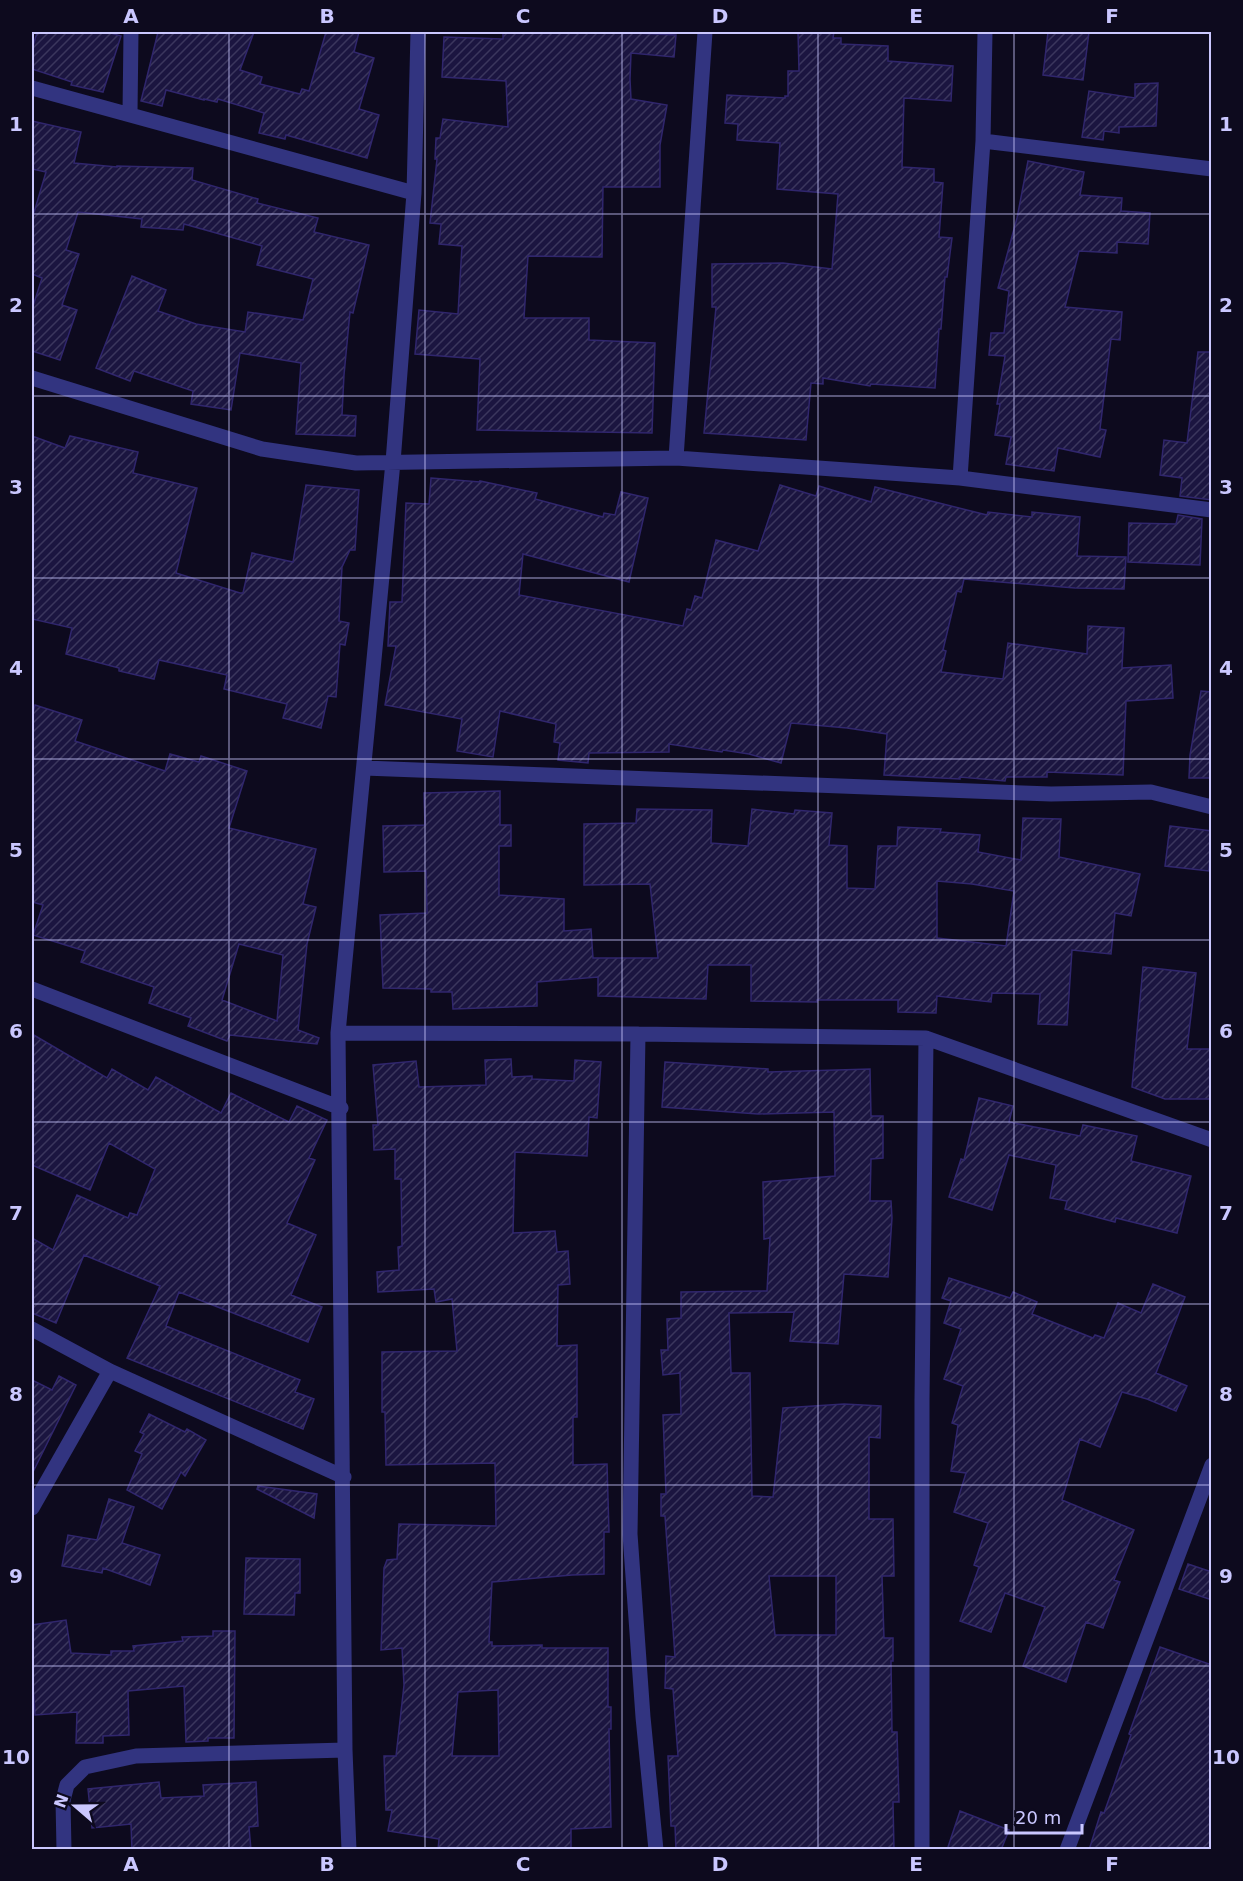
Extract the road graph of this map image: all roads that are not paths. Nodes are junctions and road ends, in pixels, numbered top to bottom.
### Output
1 (131, 32) edge
2 (418, 32) edge
3 (705, 32) edge
4 (985, 32) edge
5 (32, 88) edge
6 (130, 113) junction
7 (984, 141) junction
8 (1212, 169) edge
9 (414, 193) junction
10 (32, 378) edge
11 (676, 458) junction
12 (393, 462) junction
13 (960, 478) junction
14 (1212, 510) edge
15 (364, 768) junction
16 (1212, 807) edge
17 (32, 989) edge
18 (338, 1033) junction
19 (638, 1034) junction
20 (926, 1038) junction
21 (340, 1108) junction
22 (1212, 1140) edge
23 (32, 1329) edge
24 (110, 1371) junction
25 (1212, 1465) edge
26 (344, 1477) junction
27 (32, 1508) edge
28 (345, 1750) junction
29 (64, 1850) edge
30 (349, 1850) edge
31 (656, 1850) edge
32 (922, 1850) edge
33 (1067, 1850) edge

1 - 6 street
2 - 9 street
3 - 11 street
4 - 7 street
5 - 6 street
6 - 9 street
7 - 8 street
7 - 13 street
9 - 12 street
10 - 12 street
11 - 12 street
11 - 13 street
12 - 15 street
13 - 14 street
15 - 16 street
15 - 18 street
17 - 21 street
18 - 19 street
18 - 21 street
19 - 20 street
19 - 31 street
20 - 22 street
20 - 32 street
21 - 26 street
23 - 24 street
24 - 26 street
24 - 27 street
25 - 33 street
26 - 28 street
28 - 29 street
28 - 30 street

